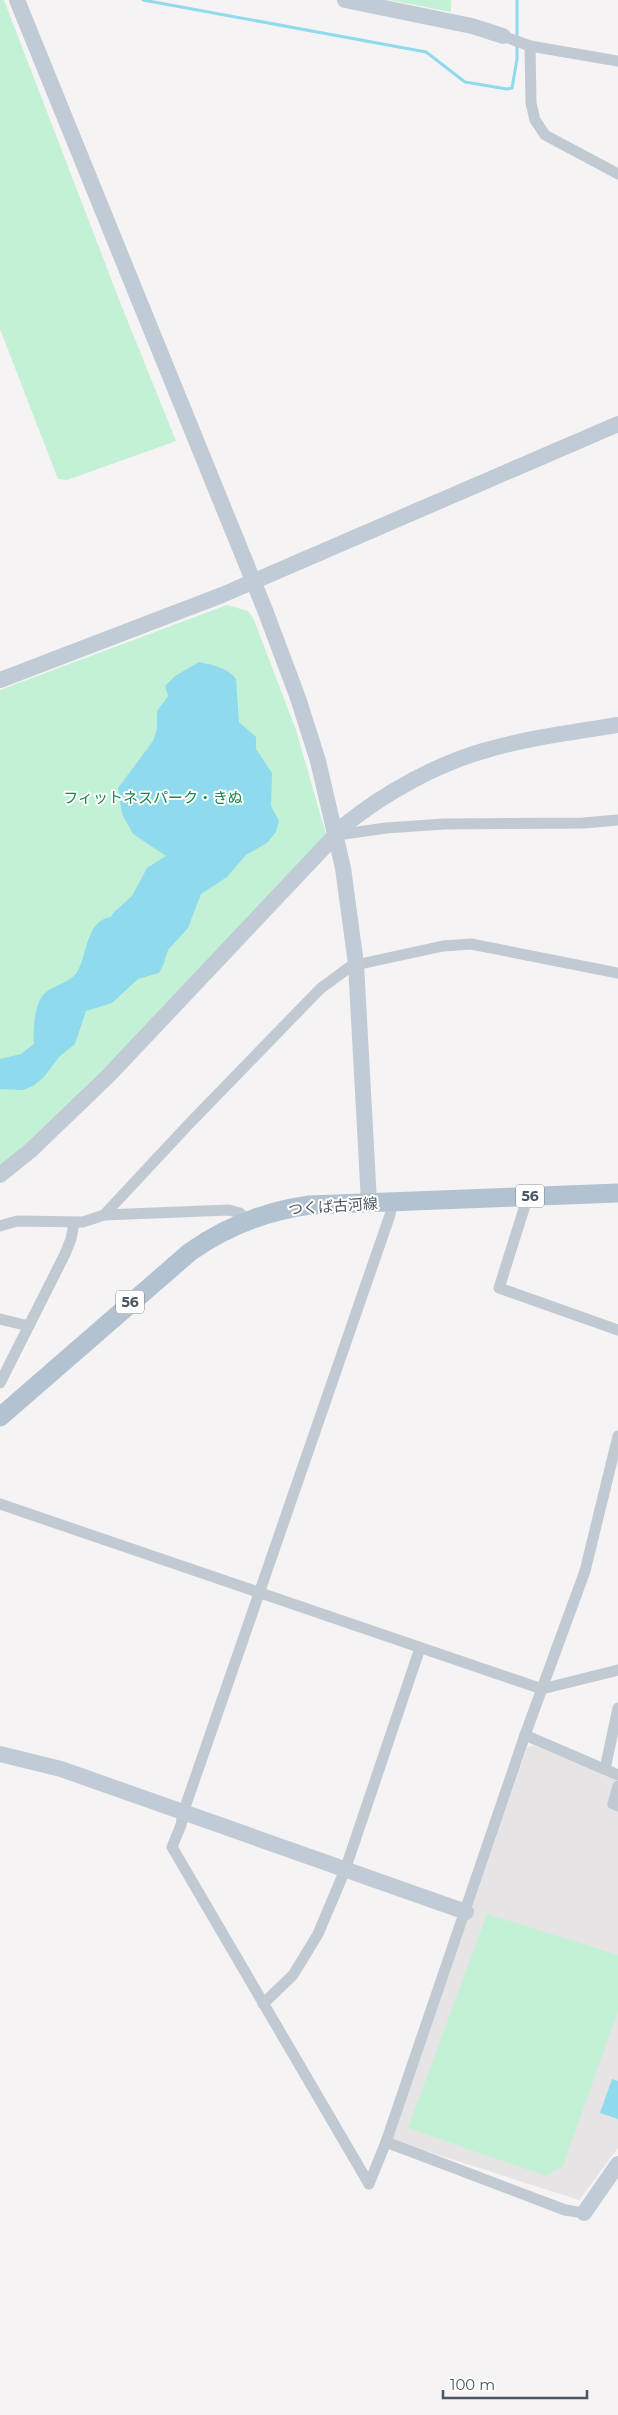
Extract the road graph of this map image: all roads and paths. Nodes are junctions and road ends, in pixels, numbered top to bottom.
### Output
1 (17, 0) edge
2 (345, 0) edge
3 (517, 41) junction
4 (618, 61) edge
5 (618, 174) edge
6 (618, 424) edge
7 (253, 581) junction
8 (0, 680) edge
9 (618, 725) edge
10 (618, 820) edge
11 (337, 835) junction
12 (356, 964) junction
13 (618, 972) edge
14 (0, 1175) edge
15 (618, 1193) edge
16 (528, 1196) junction
17 (369, 1202) junction
18 (392, 1202) junction
19 (104, 1215) junction
20 (245, 1220) junction
21 (74, 1223) junction
22 (0, 1226) edge
23 (0, 1319) edge
24 (29, 1326) junction
25 (618, 1330) edge
26 (0, 1383) edge
27 (0, 1417) edge
28 (618, 1436) edge
29 (0, 1504) edge
30 (258, 1591) junction
31 (420, 1648) junction
32 (618, 1670) edge
33 (542, 1689) junction
34 (618, 1708) edge
35 (525, 1735) junction
36 (0, 1754) edge
37 (604, 1769) junction
38 (618, 1775) edge
39 (618, 1786) edge
40 (618, 1806) edge
41 (183, 1813) junction
42 (345, 1870) junction
43 (466, 1912) junction
44 (263, 2004) junction
45 (386, 2142) junction
46 (618, 2164) edge
47 (584, 2213) joint

1 - 7 street
2 - 3 street
3 - 4 street
3 - 5 street
6 - 7 street
7 - 8 street
7 - 11 street
9 - 11 street
10 - 11 street
11 - 12 street
11 - 14 street
12 - 13 street
12 - 17 street
12 - 19 street
15 - 16 main road, つくば古河線 / 56
16 - 18 main road, つくば古河線 / 56
16 - 25 street
17 - 18 main road, つくば古河線 / 56
17 - 20 main road, つくば古河線 / 56
18 - 30 street
19 - 20 street
19 - 21 street
20 - 27 main road, つくば古河線 / 56
21 - 22 street
21 - 24 street
23 - 24 street
24 - 26 street
28 - 33 street
29 - 30 street
30 - 31 street
30 - 41 street
31 - 33 street
31 - 42 street
32 - 33 street
33 - 35 street
34 - 37 street
35 - 37 street
35 - 43 street
36 - 41 street
37 - 38 street
39 - 40 street
41 - 42 street
41 - 44 street
42 - 43 street
42 - 44 street
43 - 45 street
44 - 45 street
45 - 47 street
46 - 47 street

